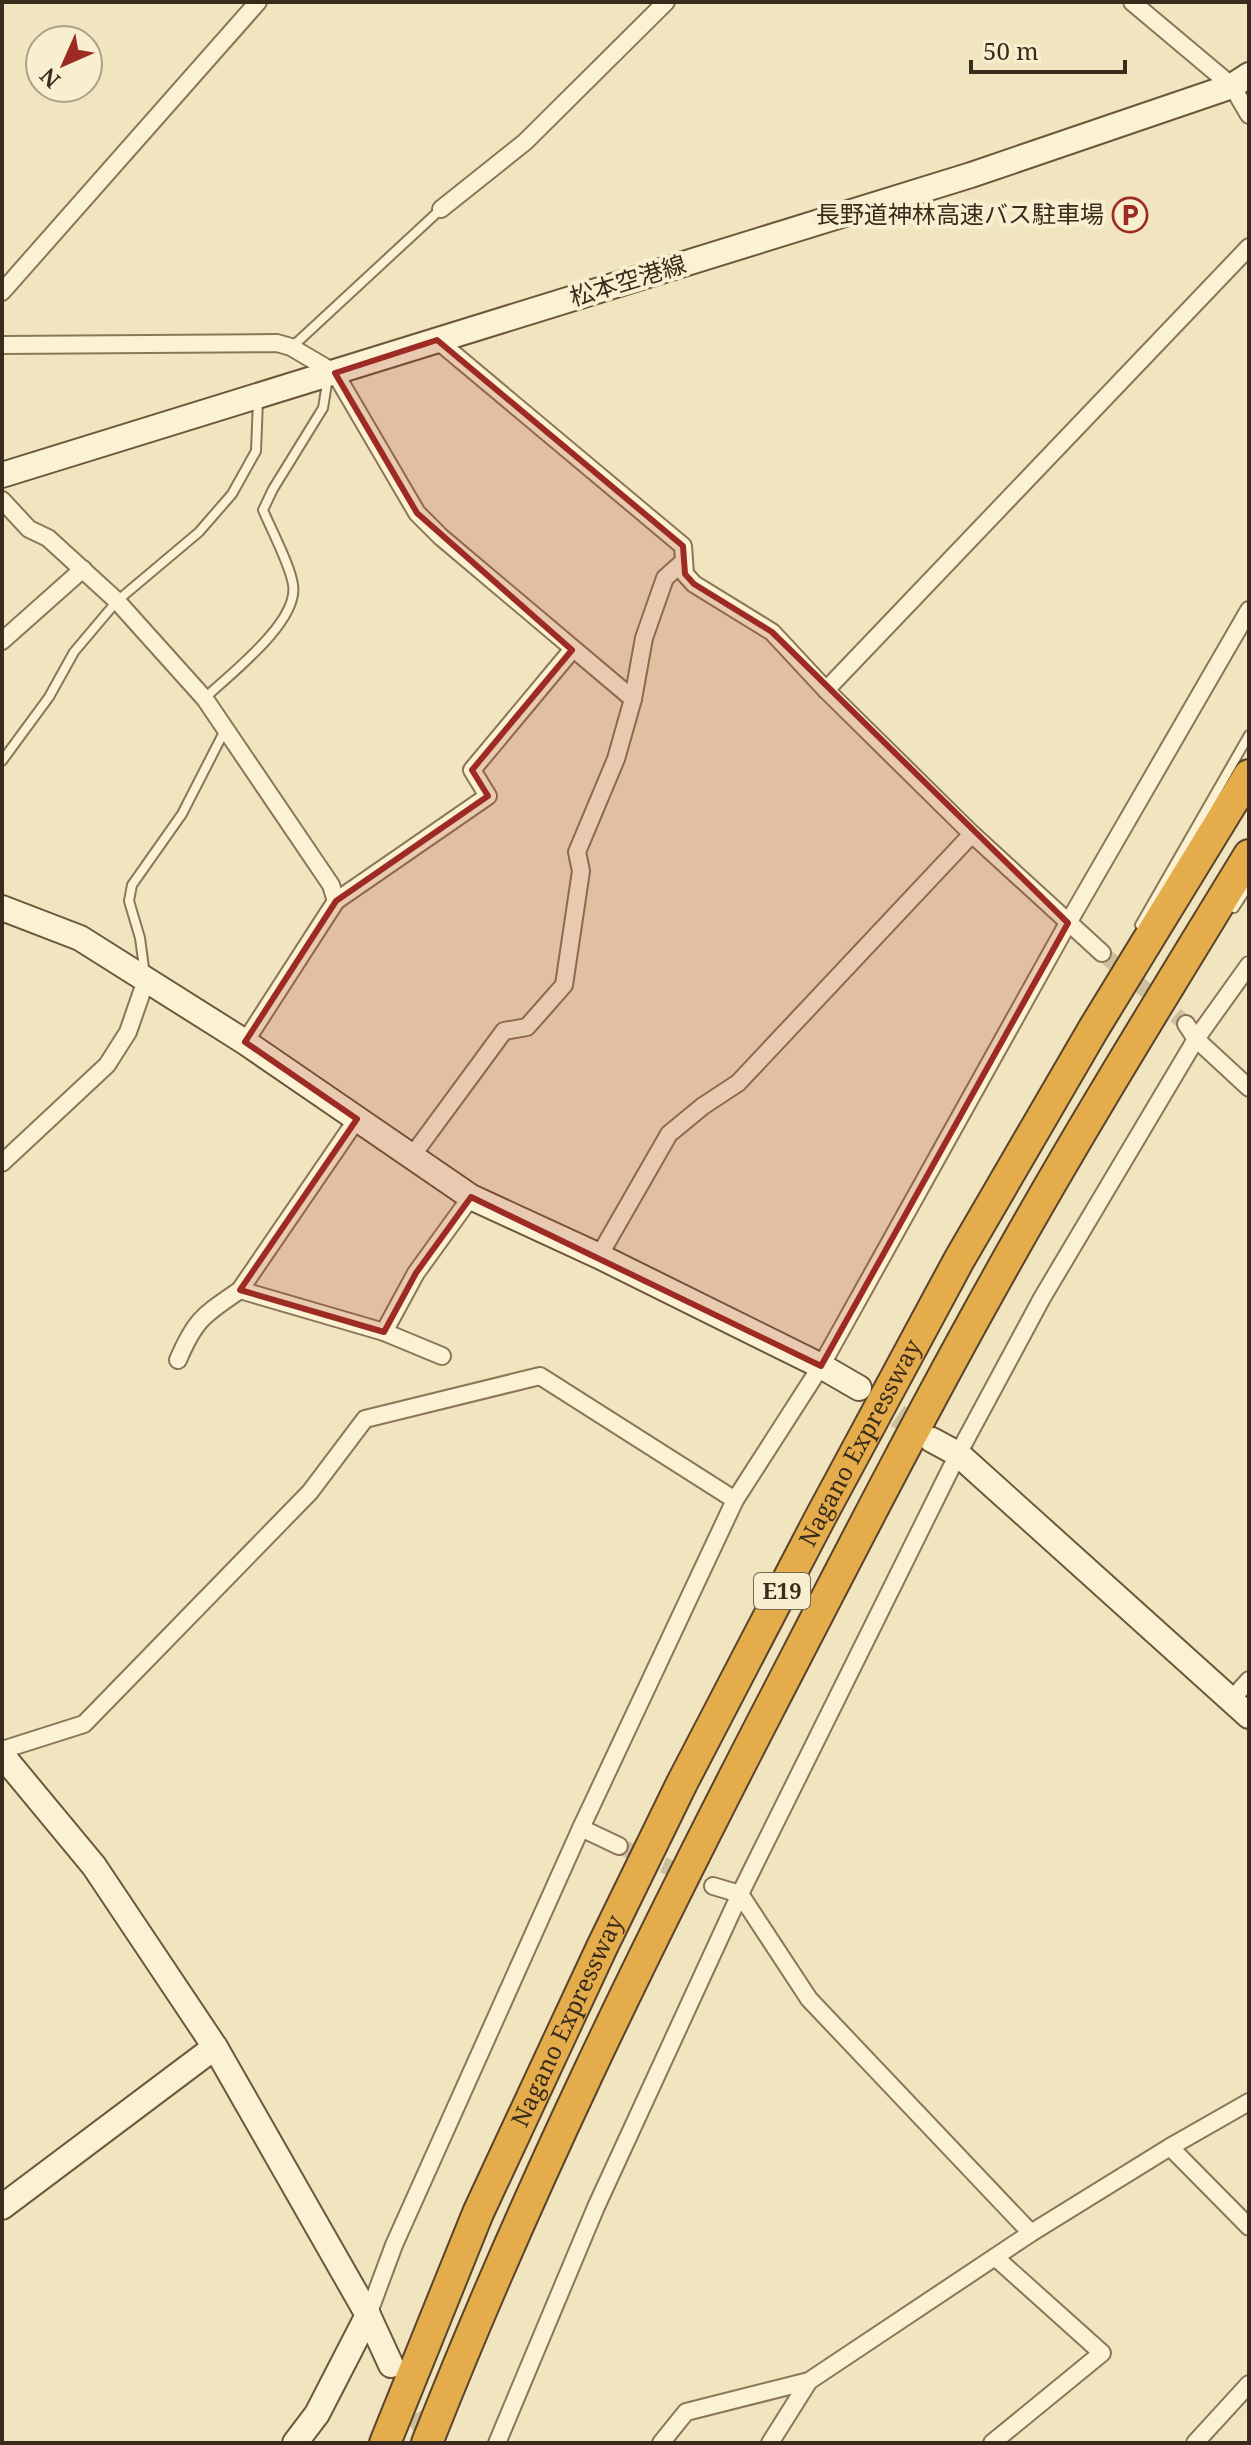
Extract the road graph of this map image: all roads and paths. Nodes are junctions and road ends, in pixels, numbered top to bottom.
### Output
1 (258, 2) edge
2 (666, 2) edge
3 (1132, 2) edge
4 (1240, 80) edge
5 (1249, 115) edge
6 (441, 209) joint
7 (1249, 247) edge
8 (2, 292) edge
9 (437, 340) junction
10 (2, 345) edge
11 (291, 347) junction
12 (332, 374) junction
13 (259, 395) junction
14 (2, 475) edge
15 (2, 500) edge
16 (683, 562) junction
17 (83, 569) junction
18 (117, 601) junction
19 (1249, 610) edge
20 (2, 641) edge
21 (572, 650) junction
22 (826, 690) junction
23 (205, 699) junction
24 (633, 699) junction
25 (225, 730) junction
26 (1249, 735) edge
27 (2, 761) edge
28 (1249, 775) edge
29 (972, 834) junction
30 (1249, 855) edge
31 (1249, 885) edge
32 (336, 901) junction
33 (2, 908) edge
34 (1068, 923) junction
35 (1224, 923) dead end
36 (1137, 930) dead end
37 (1102, 953) tunnel mouth
38 (1124, 958) dead end
39 (1249, 965) edge
40 (146, 980) junction
41 (1158, 1024) dead end
42 (1186, 1024) tunnel mouth
43 (1094, 1028) junction
44 (1196, 1039) junction
45 (245, 1042) junction
46 (1249, 1088) edge
47 (1100, 1098) junction
48 (357, 1119) junction
49 (412, 1156) junction
50 (2, 1163) edge
51 (471, 1197) junction
52 (599, 1256) junction
53 (240, 1290) junction
54 (384, 1332) junction
55 (442, 1356) dead end
56 (178, 1360) dead end
57 (821, 1366) junction
58 (859, 1388) tunnel mouth
59 (932, 1440) tunnel mouth
60 (958, 1454) junction
61 (735, 1500) junction
62 (1249, 1680) edge
63 (1240, 1708) edge
64 (2, 1753) edge
65 (581, 1828) junction
66 (619, 1846) tunnel mouth
67 (713, 1886) tunnel mouth
68 (740, 1894) junction
69 (215, 2047) junction
70 (1249, 2102) edge
71 (1170, 2147) junction
72 (2, 2207) edge
73 (1249, 2227) edge
74 (1031, 2233) junction
75 (995, 2257) junction
76 (368, 2315) junction
77 (391, 2365) tunnel mouth
78 (809, 2381) junction
79 (1249, 2384) edge
80 (777, 2440) edge
81 (295, 2443) edge
82 (385, 2443) edge
83 (427, 2443) edge
84 (497, 2443) edge
85 (661, 2443) edge
86 (992, 2443) edge
87 (1195, 2443) edge

1 - 8 street
2 - 6 street
3 - 4 street
4 - 5 street
4 - 9 street, 松本空港線
6 - 11 lane
7 - 22 street
9 - 12 street, 松本空港線
9 - 16 street
10 - 11 street
11 - 12 street
12 - 13 street, 松本空港線
12 - 21 street
12 - 23 lane
13 - 14 street, 松本空港線
13 - 18 lane
15 - 17 street
16 - 22 street
16 - 24 street
17 - 18 street
17 - 20 street
18 - 23 street
18 - 27 lane
19 - 34 street
21 - 24 street
21 - 32 street
22 - 29 street
23 - 25 street
24 - 49 street
25 - 32 street
25 - 40 lane
26 - 36 lane
28 - 43 highway, Nagano Expressway / E19
29 - 34 street
29 - 52 street
30 - 47 highway, Nagano Expressway / E19
31 - 35 lane
32 - 45 street
33 - 40 street
34 - 37 street
34 - 57 street
38 - 43 lane
39 - 44 street
40 - 45 street
40 - 50 street
41 - 47 lane
42 - 44 street
43 - 82 highway, Nagano Expressway / E19
44 - 46 street
44 - 60 street
45 - 48 street
47 - 83 highway, Nagano Expressway / E19
48 - 49 street
48 - 53 street
49 - 51 street
51 - 52 street
51 - 54 street
52 - 57 street
53 - 54 street
53 - 56 street
54 - 55 street
57 - 58 street
57 - 61 street
59 - 60 street
60 - 63 street
60 - 68 street
61 - 64 street
61 - 65 street
62 - 63 street
64 - 69 street
65 - 66 street
65 - 76 street
67 - 68 street
68 - 74 street
68 - 84 street
69 - 72 street
69 - 76 street
70 - 71 street
71 - 73 street
71 - 74 street
74 - 75 street
75 - 78 street
75 - 86 street
76 - 77 street
76 - 81 street
78 - 80 street
78 - 85 street
79 - 87 street

